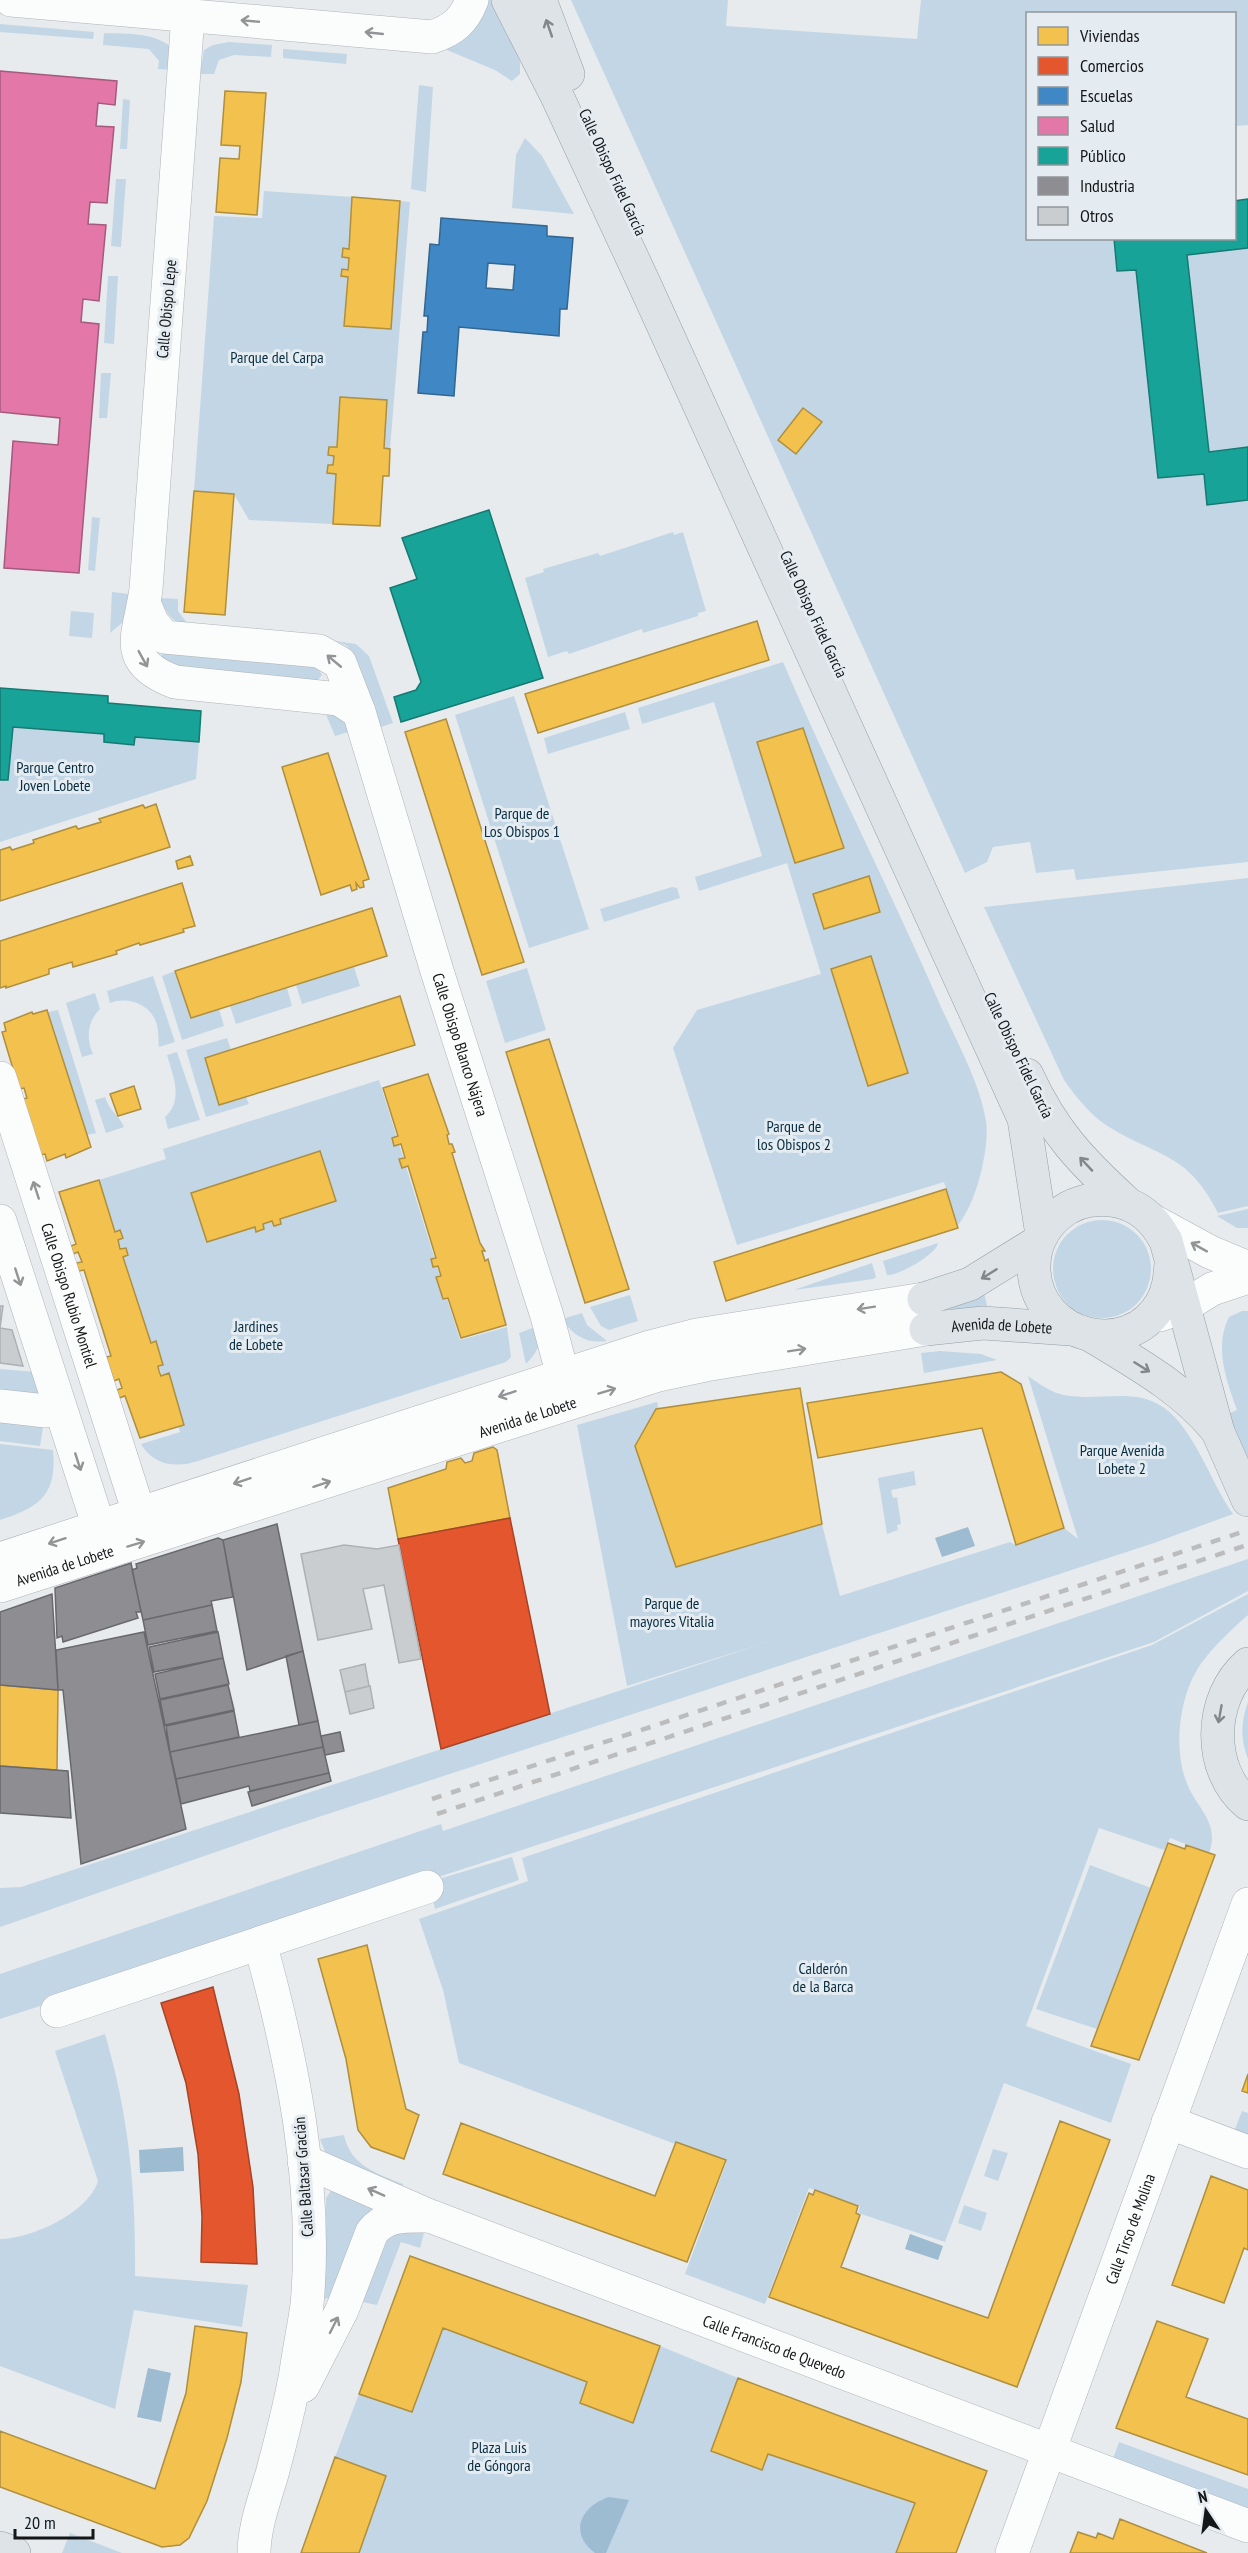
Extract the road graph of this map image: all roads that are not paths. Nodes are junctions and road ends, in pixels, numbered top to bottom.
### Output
1 (472, 0) edge
2 (508, 0) edge
3 (540, 0) edge
4 (30, 1) edge
5 (188, 16) junction
6 (144, 603) junction
7 (359, 712) junction
8 (0, 1078) edge
9 (1141, 1213) junction
10 (0, 1221) edge
11 (1040, 1238) junction
12 (1171, 1263) junction
13 (1248, 1268) edge
14 (1248, 1277) edge
15 (1183, 1307) junction
16 (925, 1314) junction
17 (1149, 1318) junction
18 (1081, 1333) junction
19 (563, 1376) junction
20 (0, 1406) edge
21 (46, 1411) dead end
22 (1218, 1432) junction
23 (1248, 1500) edge
24 (138, 1513) junction
25 (99, 1527) junction
26 (0, 1559) edge
27 (0, 1586) edge
28 (1248, 1664) edge
29 (1248, 1804) edge
30 (427, 1887) dead end
31 (1248, 1904) edge
32 (260, 1943) junction
33 (57, 2012) dead end
34 (1168, 2122) junction
35 (1248, 2152) edge
36 (304, 2161) junction
37 (430, 2216) junction
38 (289, 2414) junction
39 (1049, 2452) junction
40 (264, 2499) junction
41 (1248, 2526) edge
42 (0, 2548) edge
43 (14, 2553) edge
44 (231, 2553) edge
45 (254, 2553) edge
46 (1012, 2553) edge

1 -> 5 street
2 - 11 main road, Calle Obispo Fidel García
9 -> 3 main road, Calle Obispo Fidel García
4 - 5 street
5 - 6 street, Calle Obispo Lepe
7 -> 6 street
6 -> 7 street, Calle Obispo Lepe
7 - 19 street, Calle Obispo Blanco Nájera
24 -> 8 street, Calle Obispo Rubio Montiel
9 - 11 main road
9 - 12 main road
13 -> 9 street
10 -> 25 street
11 -> 16 main road, Avenida de Lobete
11 - 18 main road
12 - 15 main road
12 - 17 main road
14 - 15 street
15 - 17 street
15 - 22 main road
16 - 18 main road, Avenida de Lobete
16 -> 19 street, Avenida de Lobete
27 -> 16 street, Avenida de Lobete
17 - 18 main road
18 -> 22 main road
19 -> 24 street, Avenida de Lobete
20 - 21 street
22 - 23 main road
24 - 25 street, Avenida de Lobete
25 -> 26 street, Avenida de Lobete
28 -> 29 main road
30 - 32 street
31 - 34 street, Calle Tirso de Molina
32 - 33 street
32 - 36 street, Calle Baltasar Gracián
34 - 35 street
34 - 39 street, Calle Tirso de Molina
37 -> 36 street, Calle Francisco de Quevedo
36 - 38 street, Calle Baltasar Gracián
38 -> 37 street, Calle Baltasar Gracián
37 - 39 street, Calle Francisco de Quevedo
38 - 40 street, Calle Baltasar Gracián
39 - 41 street, Calle Francisco de Quevedo
39 - 46 street, Calle Tirso de Molina
40 - 44 street, Calle Baltasar Gracián
40 - 45 street, Calle Baltasar Gracián
42 - 43 main road

